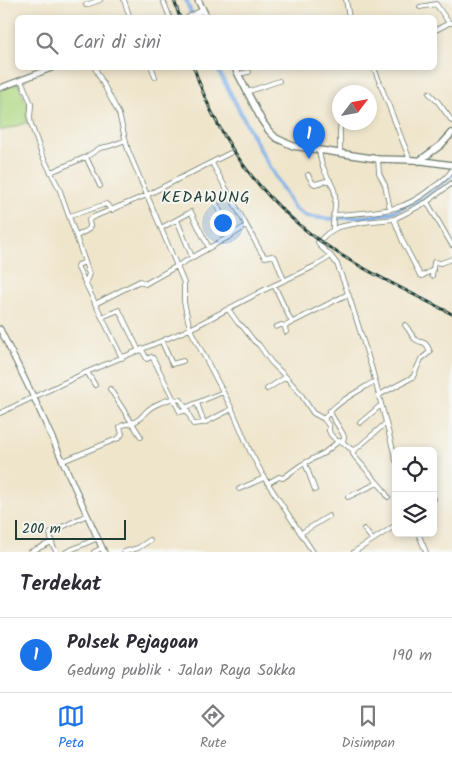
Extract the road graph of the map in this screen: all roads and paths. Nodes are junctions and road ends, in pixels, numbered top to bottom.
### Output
1 (100, 0) edge
2 (124, 0) edge
3 (163, 0) edge
4 (198, 0) edge
5 (346, 0) edge
6 (86, 5) dead end
7 (420, 8) dead end
8 (203, 10) junction
9 (129, 15) edge
10 (169, 15) edge
11 (193, 15) edge
12 (206, 15) edge
13 (349, 15) edge
14 (450, 23) edge
15 (437, 30) edge
16 (47, 70) edge
17 (96, 70) edge
18 (153, 70) edge
19 (236, 70) edge
20 (375, 70) edge
21 (249, 72) dead end
22 (238, 74) junction
23 (155, 77) dead end
24 (21, 80) junction
25 (279, 81) dead end
26 (0, 88) edge
27 (248, 92) junction
28 (429, 93) dead end
29 (452, 121) edge
30 (340, 130) edge
31 (452, 133) edge
32 (126, 140) junction
33 (319, 150) junction
34 (230, 153) dead end
35 (340, 154) junction
36 (428, 154) junction
37 (86, 157) junction
38 (378, 159) junction
39 (410, 160) junction
40 (418, 160) junction
41 (428, 162) junction
42 (212, 163) junction
43 (452, 165) edge
44 (452, 170) edge
45 (51, 172) junction
46 (308, 175) dead end
47 (330, 180) junction
48 (452, 184) edge
49 (100, 186) dead end
50 (147, 195) junction
51 (215, 201) dead end
52 (427, 202) junction
53 (390, 209) junction
54 (112, 210) junction
55 (333, 215) junction
56 (70, 216) junction
57 (394, 219) junction
58 (177, 220) junction
59 (246, 226) junction
60 (161, 228) junction
61 (333, 229) junction
62 (232, 235) junction
63 (77, 236) junction
64 (452, 245) edge
65 (209, 248) junction
66 (331, 256) junction
67 (192, 257) junction
68 (452, 259) edge
69 (85, 262) junction
70 (176, 266) junction
71 (433, 270) junction
72 (432, 276) dead end
73 (284, 280) junction
74 (85, 284) junction
75 (274, 285) junction
76 (348, 294) junction
77 (95, 304) junction
78 (228, 309) junction
79 (102, 317) junction
80 (292, 322) junction
81 (405, 325) dead end
82 (286, 326) junction
83 (276, 327) dead end
84 (190, 329) junction
85 (0, 330) edge
86 (286, 332) dead end
87 (162, 342) junction
88 (140, 350) junction
89 (122, 358) junction
90 (183, 361) dead end
91 (87, 372) junction
92 (286, 376) junction
93 (375, 381) junction
94 (95, 385) dead end
95 (110, 389) dead end
96 (266, 389) dead end
97 (223, 392) junction
98 (379, 395) junction
99 (34, 398) junction
100 (173, 399) junction
101 (197, 403) junction
102 (381, 405) junction
103 (232, 410) junction
104 (329, 411) junction
105 (0, 413) edge
106 (324, 419) junction
107 (132, 423) junction
108 (204, 423) junction
109 (360, 423) dead end
110 (386, 423) junction
111 (141, 437) dead end
112 (338, 442) junction
113 (343, 442) junction
114 (392, 447) edge
115 (353, 450) junction
116 (63, 461) junction
117 (305, 463) junction
118 (264, 478) junction
119 (268, 483) junction
120 (378, 483) junction
121 (239, 489) dead end
122 (315, 490) dead end
123 (348, 497) dead end
124 (388, 497) dead end
125 (87, 515) junction
126 (329, 516) dead end
127 (392, 527) edge
128 (364, 529) dead end
129 (301, 534) junction
130 (420, 537) edge
131 (98, 538) junction
132 (372, 539) junction
133 (150, 540) dead end
134 (52, 542) junction
135 (103, 550) edge
136 (30, 552) edge
137 (57, 552) edge
138 (66, 552) edge
139 (94, 552) edge
140 (124, 552) edge
141 (313, 552) edge
142 (354, 552) edge
143 (426, 552) edge

1 - 6 street
2 - 9 street
3 - 10 street
4 - 8 main road
5 - 13 street
7 - 14 street
8 - 11 street
8 - 12 main road
14 - 15 street
16 - 24 street
17 - 32 street
18 - 23 street
19 - 22 main road
20 - 39 street
21 - 22 street
22 - 27 main road
24 - 26 street
24 - 45 street
25 - 27 street
27 - 33 main road
28 - 29 street
30 - 35 street
31 - 36 main road
32 - 37 street
32 - 50 street
33 - 35 main road
33 - 47 street
34 - 42 street
35 - 38 main road
36 - 40 main road
36 - 41 main road
37 - 45 street
37 - 49 street
38 - 39 main road
38 - 53 street
39 - 40 main road
40 - 41 main road
41 - 43 main road
42 - 50 street
42 - 59 street
44 - 53 street
45 - 56 street
46 - 47 street
47 - 55 street
48 - 52 street
50 - 54 street
50 - 60 street
51 - 62 street
52 - 57 street
52 - 64 street
53 - 55 street
54 - 56 street
54 - 63 street
55 - 61 street
56 - 63 street
57 - 61 street
57 - 71 street
58 - 60 street
58 - 65 street
58 - 67 street
59 - 62 street
59 - 73 street
60 - 70 street
61 - 66 street
62 - 65 street
63 - 69 street
65 - 67 street
66 - 73 street
66 - 76 street
67 - 70 street
68 - 71 street
69 - 74 street
69 - 74 street
70 - 77 street
70 - 84 street
71 - 72 street
73 - 75 street
74 - 77 street
75 - 78 street
75 - 80 street
76 - 80 street
76 - 93 street
77 - 79 street
78 - 84 street
78 - 92 street
79 - 88 street
79 - 89 street
80 - 82 street
81 - 98 street
82 - 83 street
82 - 86 street
84 - 87 street
84 - 97 street
85 - 99 street
87 - 88 street
87 - 90 street
88 - 89 street
88 - 100 street
89 - 91 street
91 - 94 street
91 - 99 street
92 - 96 street
92 - 106 street
93 - 98 street
93 - 104 street
95 - 107 street
97 - 101 street
97 - 103 street
98 - 102 street
99 - 105 street
99 - 116 street
100 - 101 street
100 - 107 street
100 - 108 street
101 - 108 street
102 - 109 street
102 - 110 street
103 - 108 street
103 - 118 street
104 - 106 street
104 - 113 street
106 - 112 street
107 - 111 street
107 - 116 street
110 - 114 street
110 - 115 street
112 - 113 street
112 - 117 street
113 - 115 street
115 - 120 street
116 - 125 street
117 - 119 street
117 - 122 street
118 - 119 street
118 - 121 street
119 - 129 street
120 - 123 street
120 - 124 street
125 - 131 street
125 - 134 street
126 - 129 street
127 - 132 street
128 - 132 street
129 - 141 street
130 - 143 street
131 - 135 street
131 - 138 street
132 - 142 street
133 - 140 street
134 - 136 street
134 - 137 street
135 - 139 street

